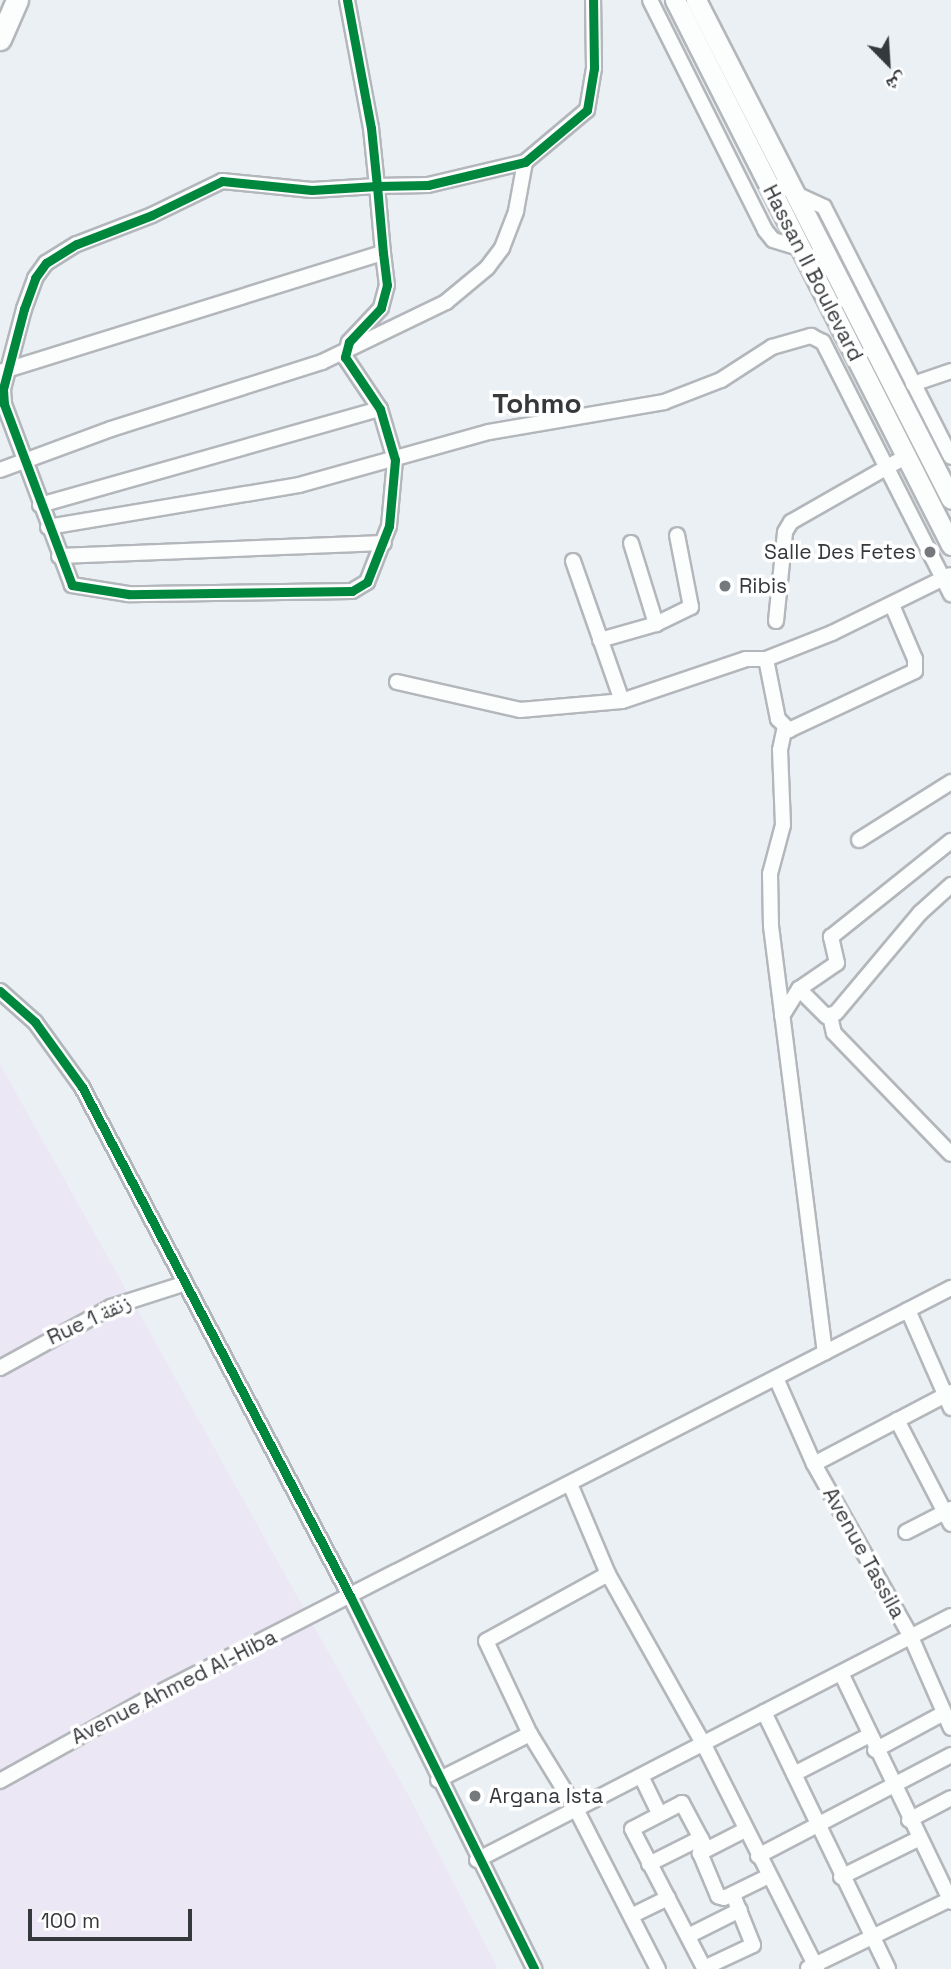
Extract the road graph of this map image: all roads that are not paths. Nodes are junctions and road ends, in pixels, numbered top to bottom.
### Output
1 (17, 0) edge
2 (347, 0) edge
3 (593, 0) edge
4 (650, 0) edge
5 (675, 0) edge
6 (701, 2) edge
7 (0, 39) edge
8 (525, 162) junction
9 (377, 187) junction
10 (794, 193) junction
11 (802, 249) junction
12 (383, 253) junction
13 (345, 352) junction
14 (3, 371) edge
15 (951, 371) edge
16 (913, 384) junction
17 (380, 409) junction
18 (905, 457) junction
19 (951, 457) edge
20 (24, 460) junction
21 (395, 460) junction
22 (887, 468) junction
23 (0, 470) edge
24 (951, 499) edge
25 (40, 505) junction
26 (48, 527) junction
27 (677, 535) dead end
28 (383, 543) junction
29 (631, 543) dead end
30 (951, 545) edge
31 (59, 556) junction
32 (573, 561) dead end
33 (947, 577) edge
34 (951, 594) edge
35 (892, 605) junction
36 (776, 621) dead end
37 (656, 624) junction
38 (600, 640) junction
39 (766, 659) junction
40 (397, 682) dead end
41 (622, 701) junction
42 (784, 731) junction
43 (951, 782) edge
44 (859, 839) dead end
45 (951, 841) edge
46 (951, 885) edge
47 (799, 989) junction
48 (0, 991) edge
49 (782, 1016) junction
50 (830, 1016) junction
51 (951, 1154) edge
52 (183, 1284) junction
53 (951, 1288) edge
54 (908, 1310) junction
55 (825, 1353) junction
56 (0, 1368) edge
57 (776, 1378) junction
58 (949, 1399) edge
59 (897, 1420) junction
60 (814, 1464) junction
61 (570, 1484) junction
62 (949, 1515) edge
63 (906, 1532) dead end
64 (608, 1574) junction
65 (350, 1596) junction
66 (951, 1616) edge
67 (911, 1637) junction
68 (841, 1673) junction
69 (764, 1712) junction
70 (944, 1713) junction
71 (951, 1728) edge
72 (530, 1734) junction
73 (870, 1735) junction
74 (703, 1743) junction
75 (875, 1750) junction
76 (951, 1755) edge
77 (793, 1774) junction
78 (641, 1776) junction
79 (438, 1780) junction
80 (0, 1781) edge
81 (894, 1786) junction
82 (951, 1798) edge
83 (576, 1809) junction
84 (659, 1813) junction
85 (909, 1820) junction
86 (818, 1825) junction
87 (745, 1830) junction
88 (918, 1839) junction
89 (704, 1843) junction
90 (758, 1856) junction
91 (477, 1860) junction
92 (649, 1864) junction
93 (769, 1876) junction
94 (841, 1877) junction
95 (733, 1895) junction
96 (668, 1898) junction
97 (951, 1900) edge
98 (740, 1910) junction
99 (633, 1915) junction
100 (688, 1936) junction
101 (873, 1938) junction
102 (735, 1963) edge
103 (813, 1968) edge
104 (534, 1969) edge
105 (658, 1969) edge
106 (888, 1969) edge

1 - 7 highway
2 - 9 street
3 - 8 street
4 - 11 street
5 - 11 main road, Hassan II Boulevard
6 - 10 main road, Hassan II Boulevard
8 - 9 street
8 - 13 street
9 - 12 street
9 - 14 street
10 - 16 street
10 - 24 main road, Hassan II Boulevard
11 - 18 main road, Hassan II Boulevard
12 - 13 street
12 - 14 street
13 - 17 street
13 - 20 street
14 - 20 street
15 - 16 street
16 - 19 street
17 - 21 street
17 - 25 street
18 - 22 street
18 - 30 main road, Hassan II Boulevard
20 - 23 street
20 - 25 street
21 - 22 street
21 - 26 street
21 - 28 street
22 - 33 street
22 - 36 street
25 - 26 street
26 - 31 street
27 - 37 street
28 - 31 street
28 - 31 street
29 - 37 street
32 - 38 street
33 - 34 street
33 - 35 street
35 - 39 street
35 - 42 street
37 - 38 street
38 - 41 street
39 - 41 street
39 - 42 street
40 - 41 street
42 - 49 street
43 - 44 street
45 - 47 street
46 - 50 street
47 - 49 street
47 - 50 street
48 - 52 street
49 - 55 street
50 - 51 street
52 - 56 street, Rue 1 زنقة
52 - 65 street
53 - 54 street, Avenue Ahmed Al-Hiba
54 - 55 street, Avenue Ahmed Al-Hiba
54 - 58 street
55 - 57 street, Avenue Ahmed Al-Hiba
57 - 60 street, Avenue Tassila
57 - 61 street, Avenue Ahmed Al-Hiba
58 - 59 street
59 - 60 street
59 - 62 street
60 - 67 street, Avenue Tassila
61 - 64 street
61 - 65 street, Avenue Ahmed Al-Hiba
62 - 63 street
64 - 72 street
64 - 74 street
65 - 79 street
65 - 80 street, Avenue Ahmed Al-Hiba
66 - 67 street
67 - 68 street
67 - 70 street, Avenue Tassila
68 - 69 street
68 - 73 street
69 - 74 street
69 - 77 street
70 - 71 street, Avenue Tassila
70 - 75 street
72 - 79 street
72 - 83 street
73 - 75 street
73 - 77 street
74 - 78 street
74 - 87 street
75 - 81 street
76 - 81 street
77 - 86 street
78 - 83 street
78 - 84 street
79 - 91 street
81 - 85 street
81 - 86 street
82 - 85 street
83 - 91 street
83 - 99 street
84 - 89 street
84 - 92 street
85 - 88 street
86 - 90 street
86 - 94 street
87 - 89 street
87 - 90 street
88 - 94 street
88 - 97 street
89 - 92 street
89 - 95 street
90 - 93 street
91 - 104 street
92 - 96 street
93 - 95 street
93 - 103 street
94 - 101 street
95 - 98 street
96 - 99 street
96 - 100 street
97 - 101 street
98 - 100 street
98 - 102 street
99 - 105 street
100 - 102 street
101 - 103 street
101 - 106 street

